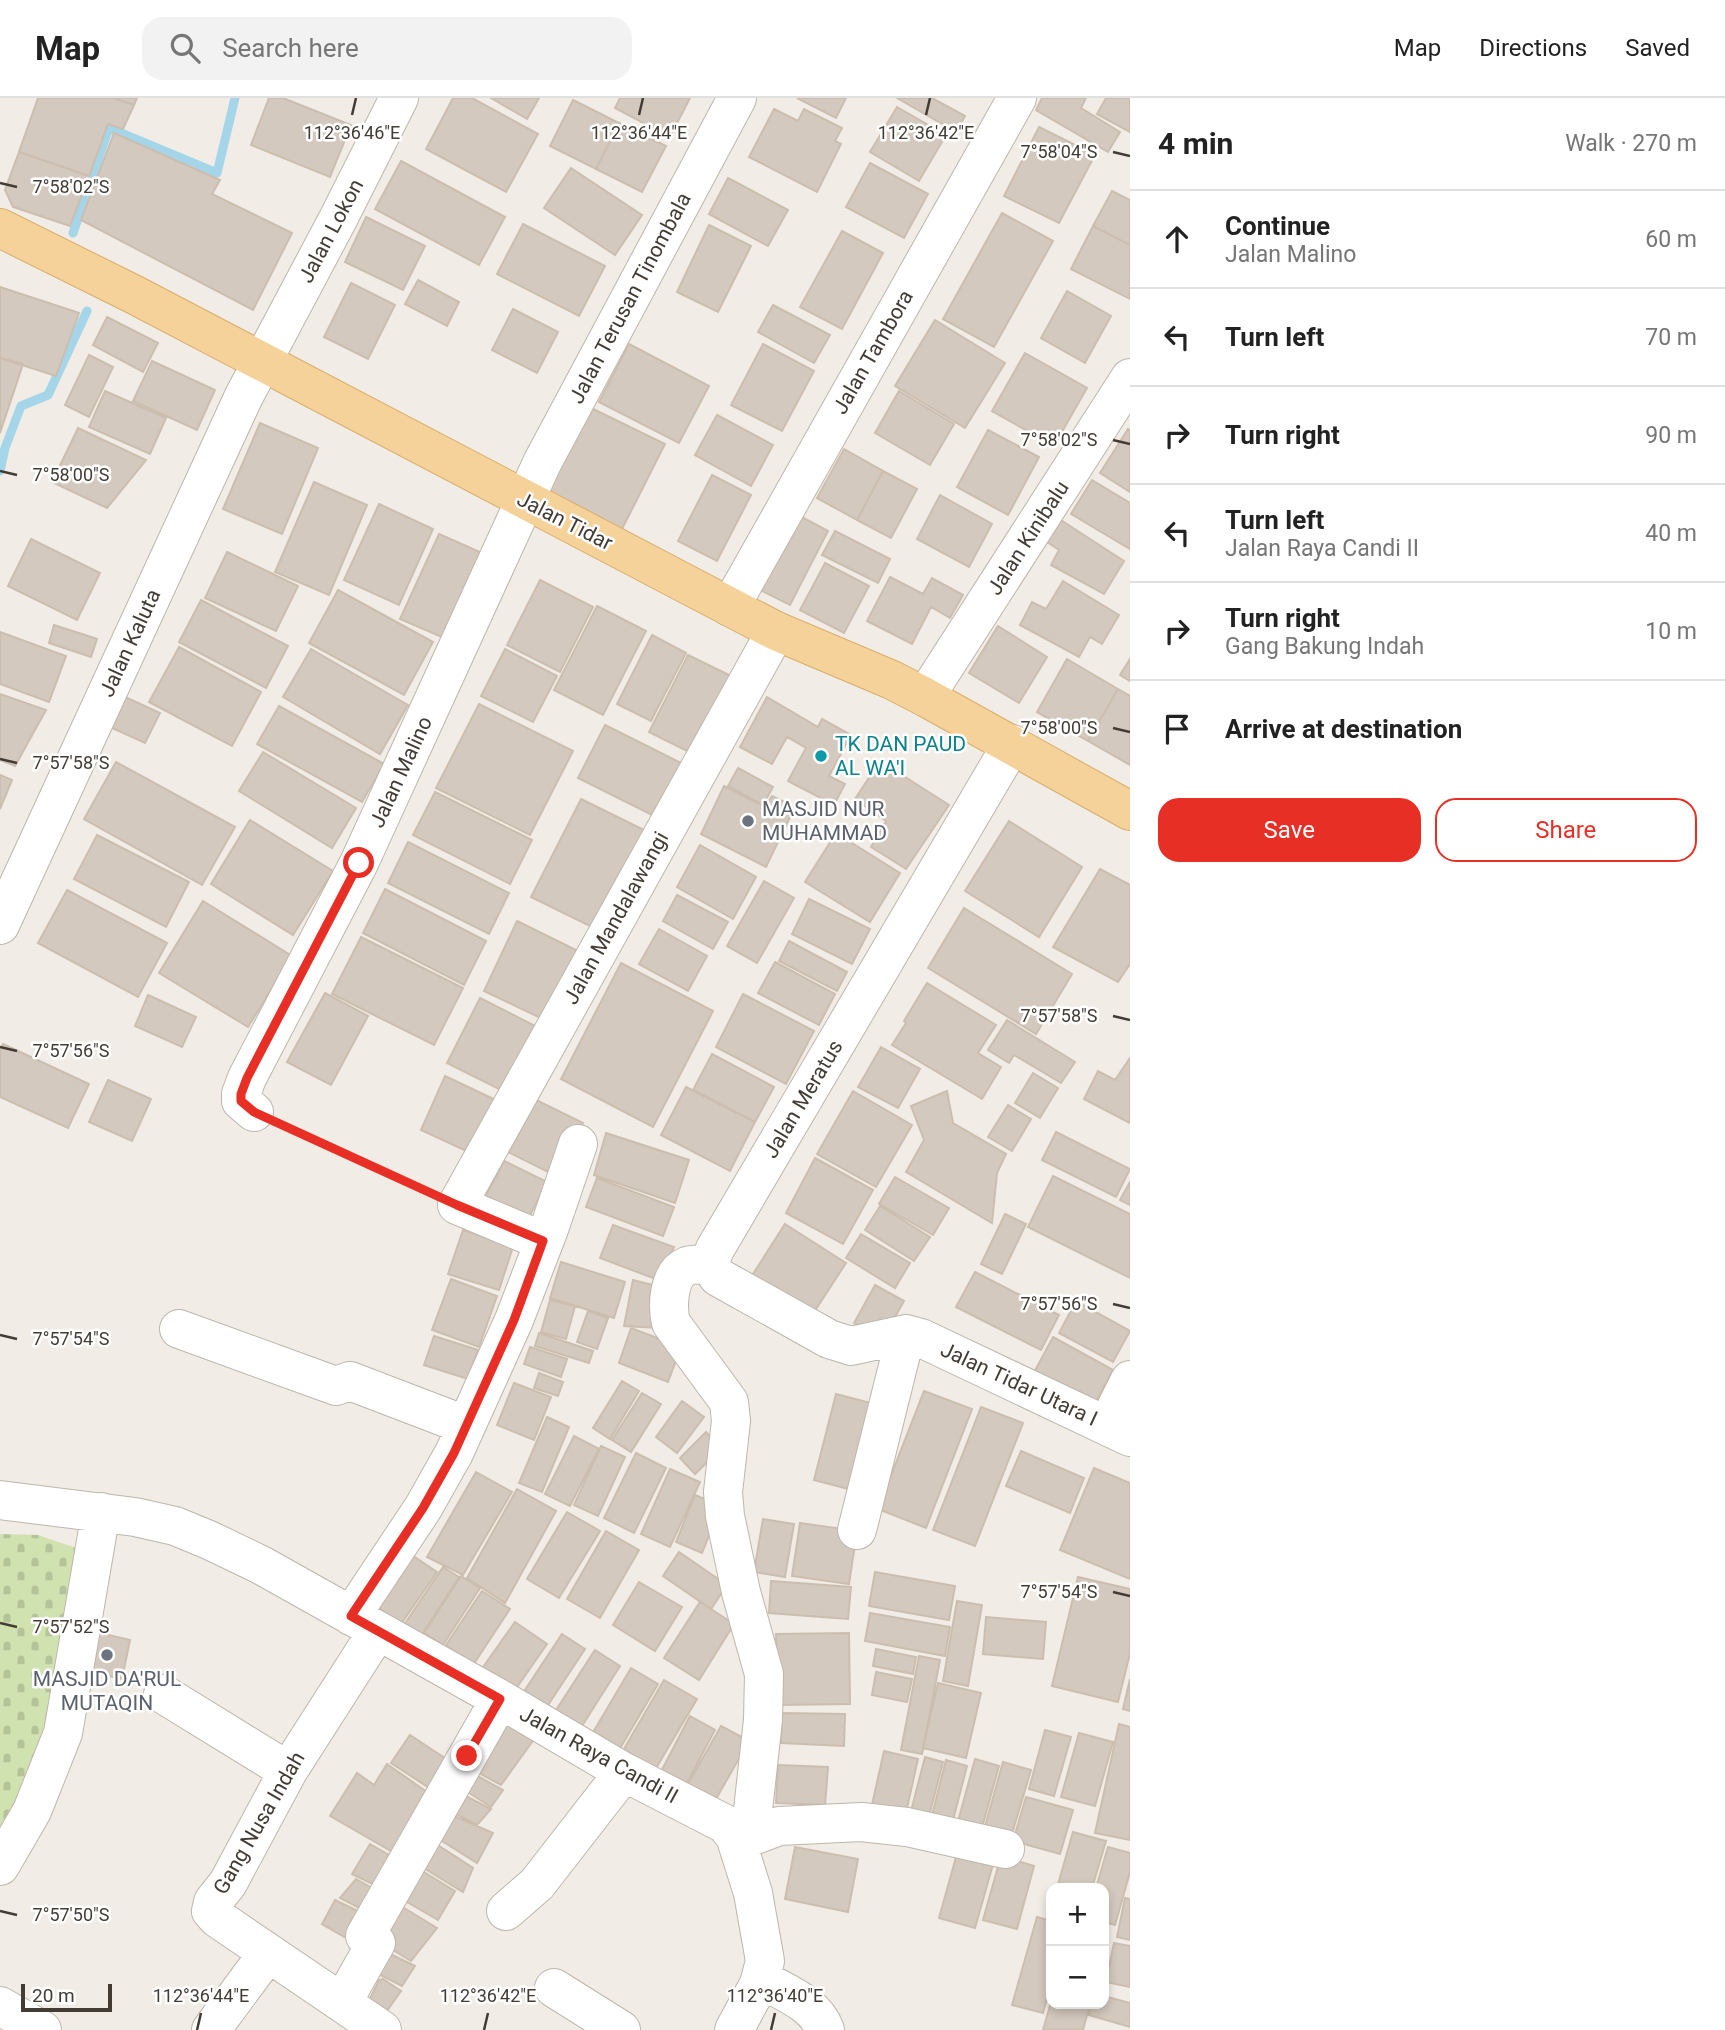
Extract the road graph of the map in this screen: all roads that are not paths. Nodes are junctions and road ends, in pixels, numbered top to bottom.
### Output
1 (399, 98) edge
2 (737, 98) edge
3 (1017, 98) edge
4 (0, 228) edge
5 (262, 362) junction
6 (1130, 378) edge
7 (525, 500) junction
8 (730, 607) junction
9 (776, 631) junction
10 (925, 697) junction
11 (1012, 744) junction
12 (1130, 811) edge
13 (0, 925) edge
14 (254, 1112) road end
15 (578, 1144) dead end
16 (543, 1241) junction
17 (709, 1264) junction
18 (179, 1329) dead end
19 (906, 1334) junction
20 (1130, 1380) edge
21 (465, 1425) junction
22 (1118, 1431) edge
23 (0, 1500) edge
24 (101, 1512) junction
25 (858, 1530) dead end
26 (364, 1624) junction
27 (163, 1694) dead end
28 (500, 1699) junction
29 (288, 1771) junction
30 (624, 1772) junction
31 (742, 1837) junction
32 (1005, 1849) dead end
33 (0, 1866) edge
34 (506, 1911) dead end
35 (268, 1953) junction
36 (761, 1979) junction
37 (554, 1988) dead end
38 (342, 2003) junction
39 (0, 2006) edge
40 (42, 2030) edge
41 (211, 2030) edge
42 (382, 2030) edge
43 (621, 2030) edge
44 (734, 2030) edge
45 (825, 2030) edge

1 - 5 street, Jalan Lokon
2 - 7 street, Jalan Terusan Tinombala
3 - 8 street, Jalan Tambora
4 - 5 main road, Jalan Tidar
5 - 7 main road, Jalan Tidar
5 - 13 street, Jalan Kaluta
6 - 10 street, Jalan Kinibalu
7 - 8 main road, Jalan Tidar
7 - 14 street, Jalan Malino
8 - 9 main road, Jalan Tidar
9 - 10 main road, Jalan Tidar
9 - 16 street, Jalan Mandalawangi
10 - 11 main road, Jalan Tidar
11 - 12 main road, Jalan Tidar
11 - 17 street, Jalan Meratus
15 - 16 street, Gang Nusa Indah
16 - 21 street, Gang Nusa Indah
17 - 19 street
17 - 31 street
18 - 21 street
19 - 22 street, Jalan Tidar Utara I
19 - 25 street
20 - 22 street
21 - 26 street, Gang Nusa Indah
23 - 24 street, Jalan Raya Candi II
24 - 26 street, Jalan Raya Candi II
24 - 33 street
26 - 28 street, Jalan Raya Candi II
26 - 29 street, Gang Nusa Indah
27 - 29 street
28 - 30 street, Jalan Raya Candi II
28 - 38 street
29 - 35 street, Gang Nusa Indah
30 - 31 street, Jalan Raya Candi II
30 - 34 street
31 - 32 street
31 - 36 street
35 - 38 street, Gang Nusa Indah
35 - 41 street
36 - 44 street
36 - 45 street
37 - 43 street
38 - 42 street, Gang Nusa Indah
39 - 40 street

